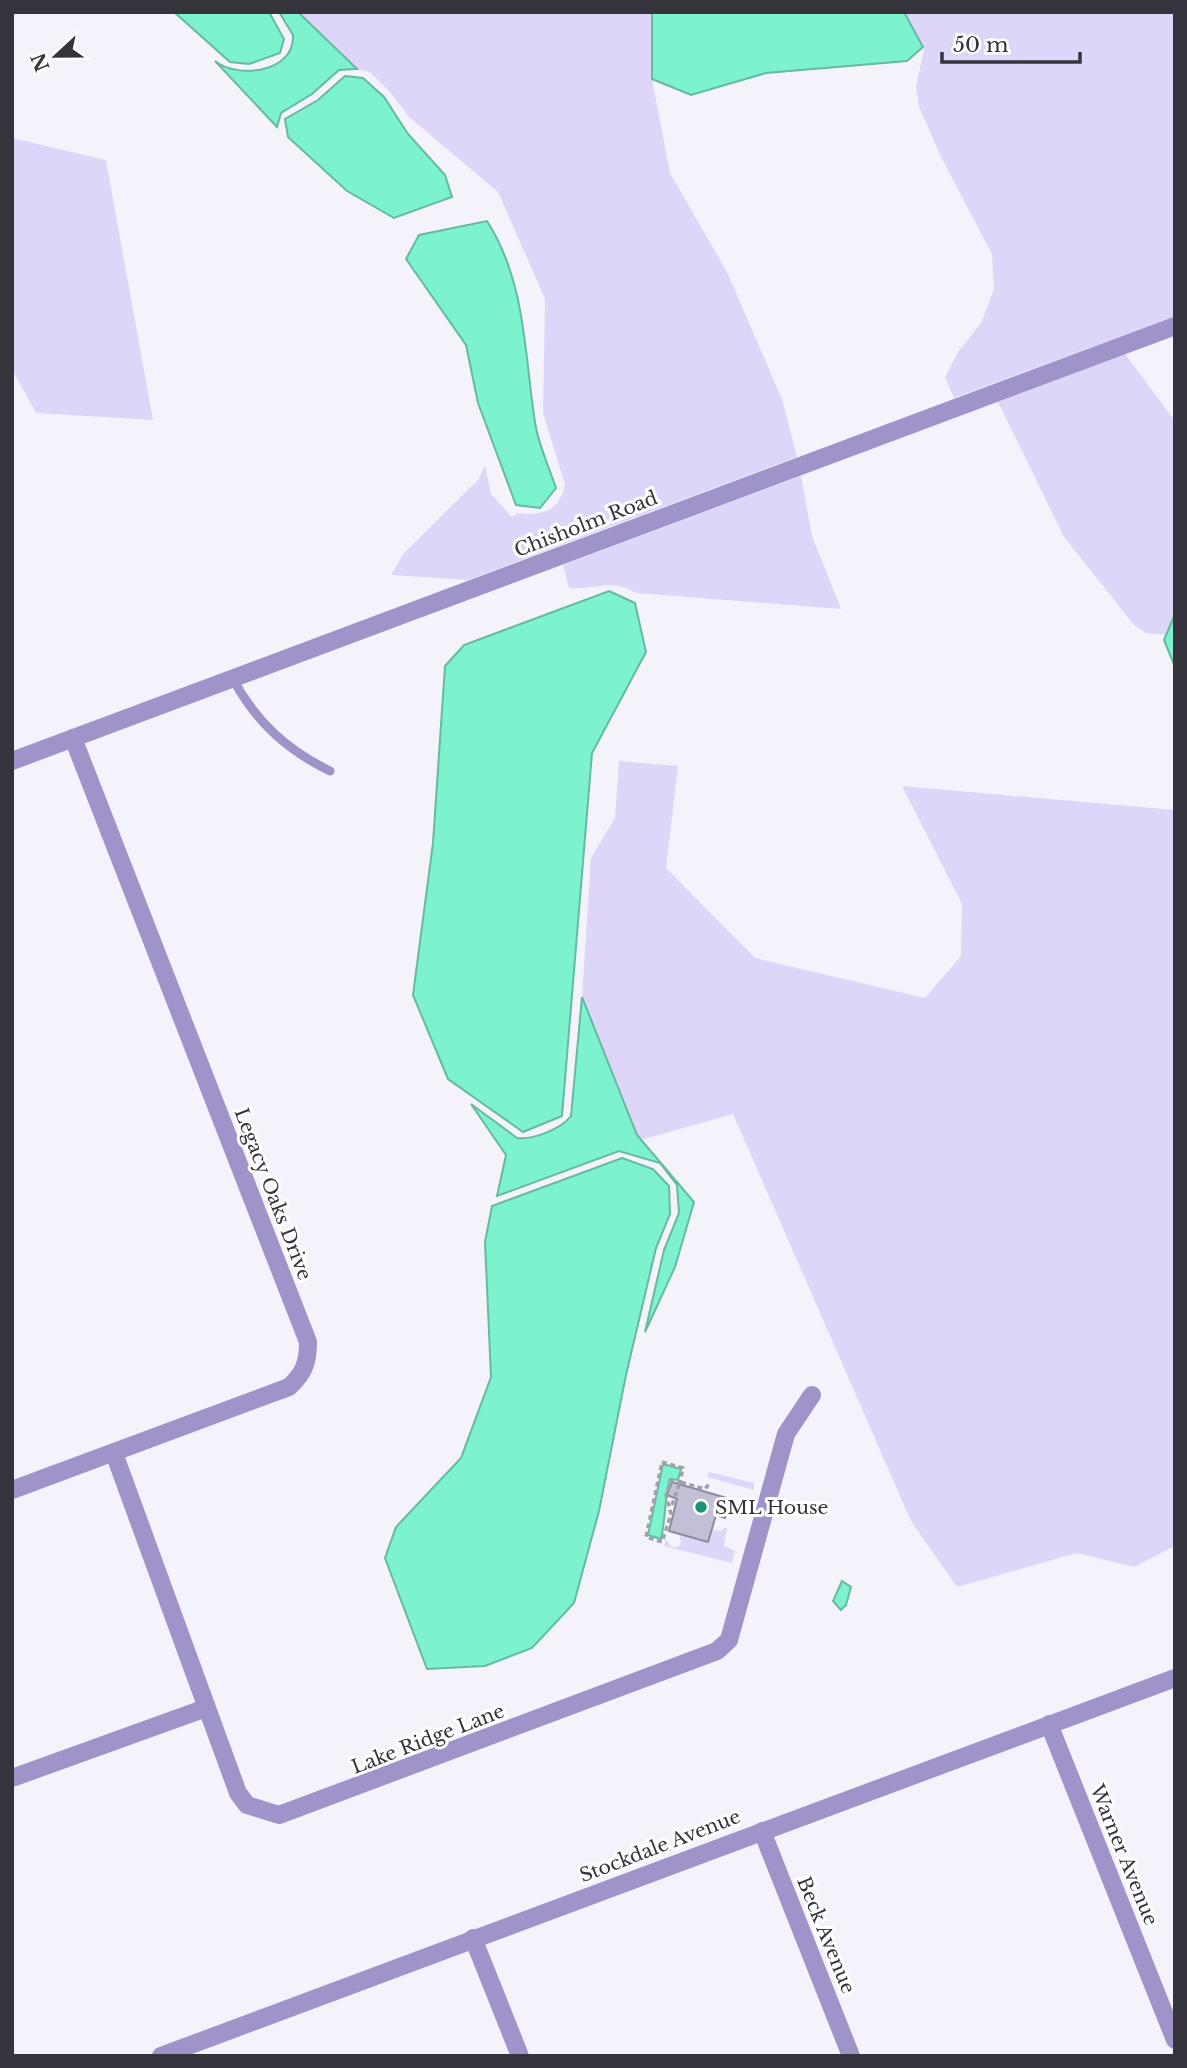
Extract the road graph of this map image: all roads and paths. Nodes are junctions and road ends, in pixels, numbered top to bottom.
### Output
1 (1175, 326) edge
2 (233, 679) junction
3 (73, 738) junction
4 (12, 761) edge
5 (330, 771) dead end
6 (812, 1395) dead end
7 (114, 1453) junction
8 (680, 1482) junction
9 (709, 1483) dead end
10 (12, 1490) edge
11 (671, 1507) junction
12 (1175, 1678) edge
13 (206, 1709) junction
14 (1049, 1724) junction
15 (12, 1778) edge
16 (762, 1830) junction
17 (473, 1938) junction
18 (1175, 2039) edge
19 (186, 2051) edge
20 (161, 2056) edge
21 (520, 2056) edge
22 (851, 2056) edge

1 - 2 street, Chisholm Road
2 - 3 street, Chisholm Road
2 - 5 lane
3 - 4 street, Chisholm Road
3 - 7 street, Legacy Oaks Drive
6 - 13 street, Lake Ridge Lane
7 - 10 street, Legacy Oaks Drive
7 - 13 street, Lake Ridge Lane
8 - 9 path
8 - 11 path
8 - 11 path
8 - 11 path
12 - 14 street, Stockdale Avenue
13 - 15 street
14 - 16 street, Stockdale Avenue
14 - 18 street, Warner Avenue
16 - 17 street, Stockdale Avenue
16 - 22 street, Beck Avenue
17 - 19 street, Stockdale Avenue
17 - 21 street
19 - 20 street, Stockdale Avenue

